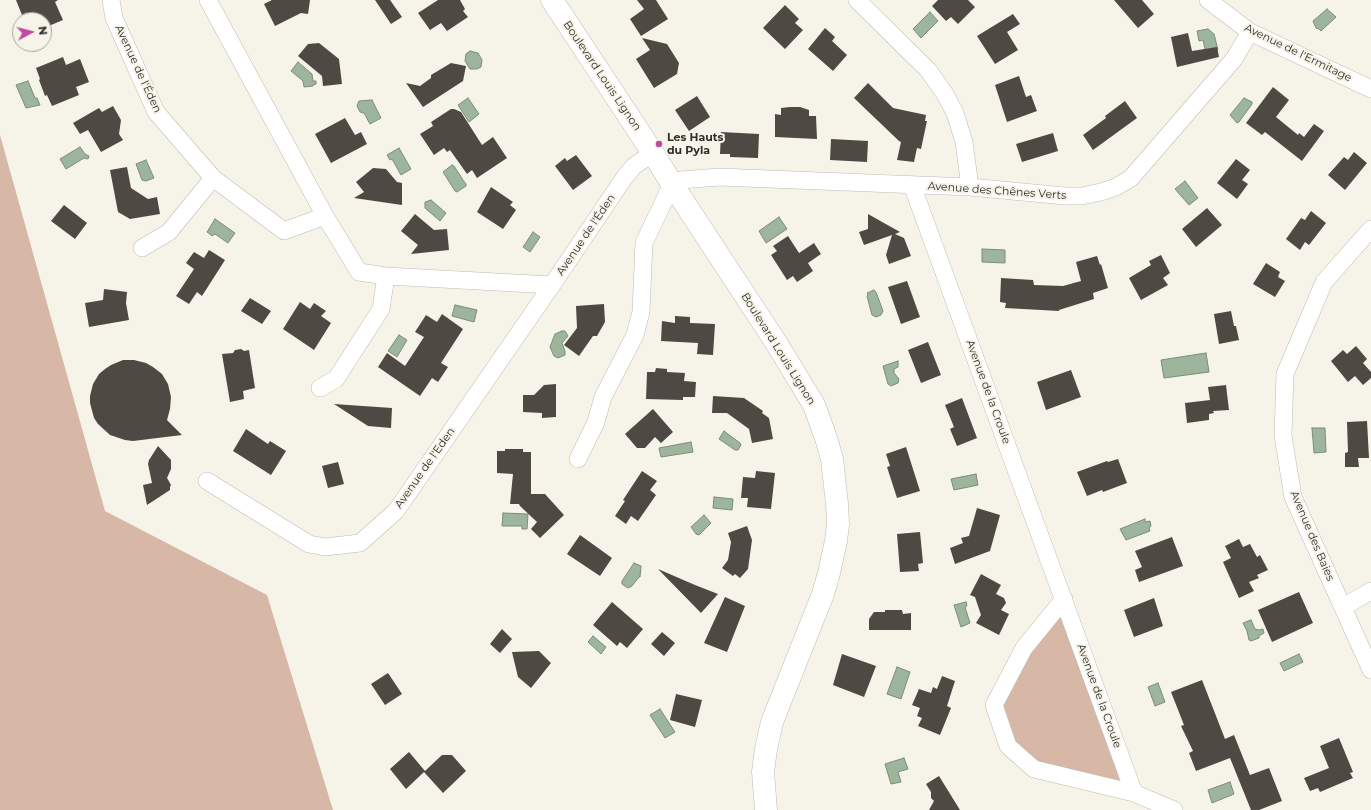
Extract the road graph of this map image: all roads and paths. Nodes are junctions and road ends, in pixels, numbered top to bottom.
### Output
1 (111, 0) edge
2 (208, 0) edge
3 (552, 0) edge
4 (857, 0) edge
5 (1208, 0) edge
6 (1250, 32) junction
7 (1371, 89) edge
8 (653, 153) junction
9 (213, 178) junction
10 (672, 184) junction
11 (912, 185) junction
12 (970, 187) junction
13 (325, 216) junction
14 (1371, 229) edge
15 (142, 248) dead end
16 (386, 276) junction
17 (552, 285) junction
18 (320, 388) dead end
19 (578, 459) dead end
20 (208, 481) dead end
21 (1371, 591) edge
22 (1064, 599) junction
23 (1343, 607) junction
24 (1371, 670) edge
25 (1134, 793) junction
26 (766, 810) edge
27 (1174, 810) edge

1 - 9 street, Avenue de l'Éden
2 - 13 street, Avenue de l'Éden
3 - 8 main road, Boulevard Louis Lignon
4 - 12 street
5 - 6 street, Avenue de l'Ermitage
6 - 7 street, Avenue de l'Ermitage
6 - 12 street, Avenue des Chênes Verts
8 - 10 main road, Boulevard Louis Lignon
8 - 17 street, Avenue de l'Éden
9 - 13 street, Avenue de l'Éden
9 - 15 street
10 - 11 street, Avenue des Chênes Verts
10 - 19 street
10 - 26 main road, Boulevard Louis Lignon
11 - 12 street, Avenue des Chênes Verts
11 - 22 street, Avenue de la Croule
13 - 16 street, Avenue de l'Éden
14 - 23 street, Avenue des Baies
16 - 17 street, Avenue de l'Éden
16 - 18 street
17 - 20 street, Avenue de l'Eden
21 - 23 street
22 - 25 street, Avenue de la Croule
22 - 25 street
23 - 24 street, Avenue des Baies
25 - 27 street

